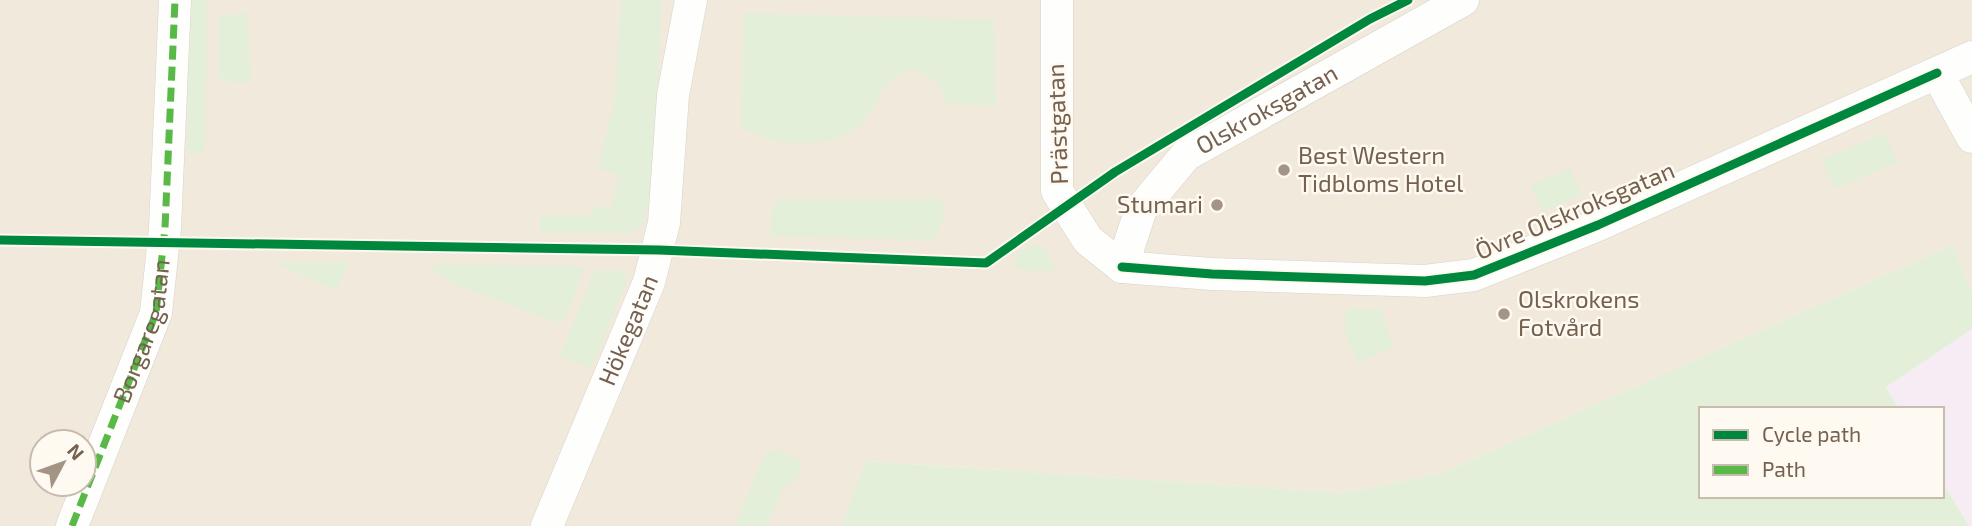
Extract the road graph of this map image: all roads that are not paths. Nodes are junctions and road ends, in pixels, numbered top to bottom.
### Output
1 (175, 0) edge
2 (691, 0) edge
3 (1057, 0) edge
4 (1463, 0) edge
5 (1972, 57) edge
6 (1937, 73) junction
7 (1972, 136) edge
8 (1122, 267) junction
9 (72, 526) edge
10 (547, 526) edge

1 - 9 street, Borgaregatan
2 - 10 street, Hökegatan
3 - 8 street, Prästgatan
4 - 8 street, Olskroksgatan
5 - 6 street, Övre Olskroksgatan
6 - 7 street
6 - 8 street, Övre Olskroksgatan

